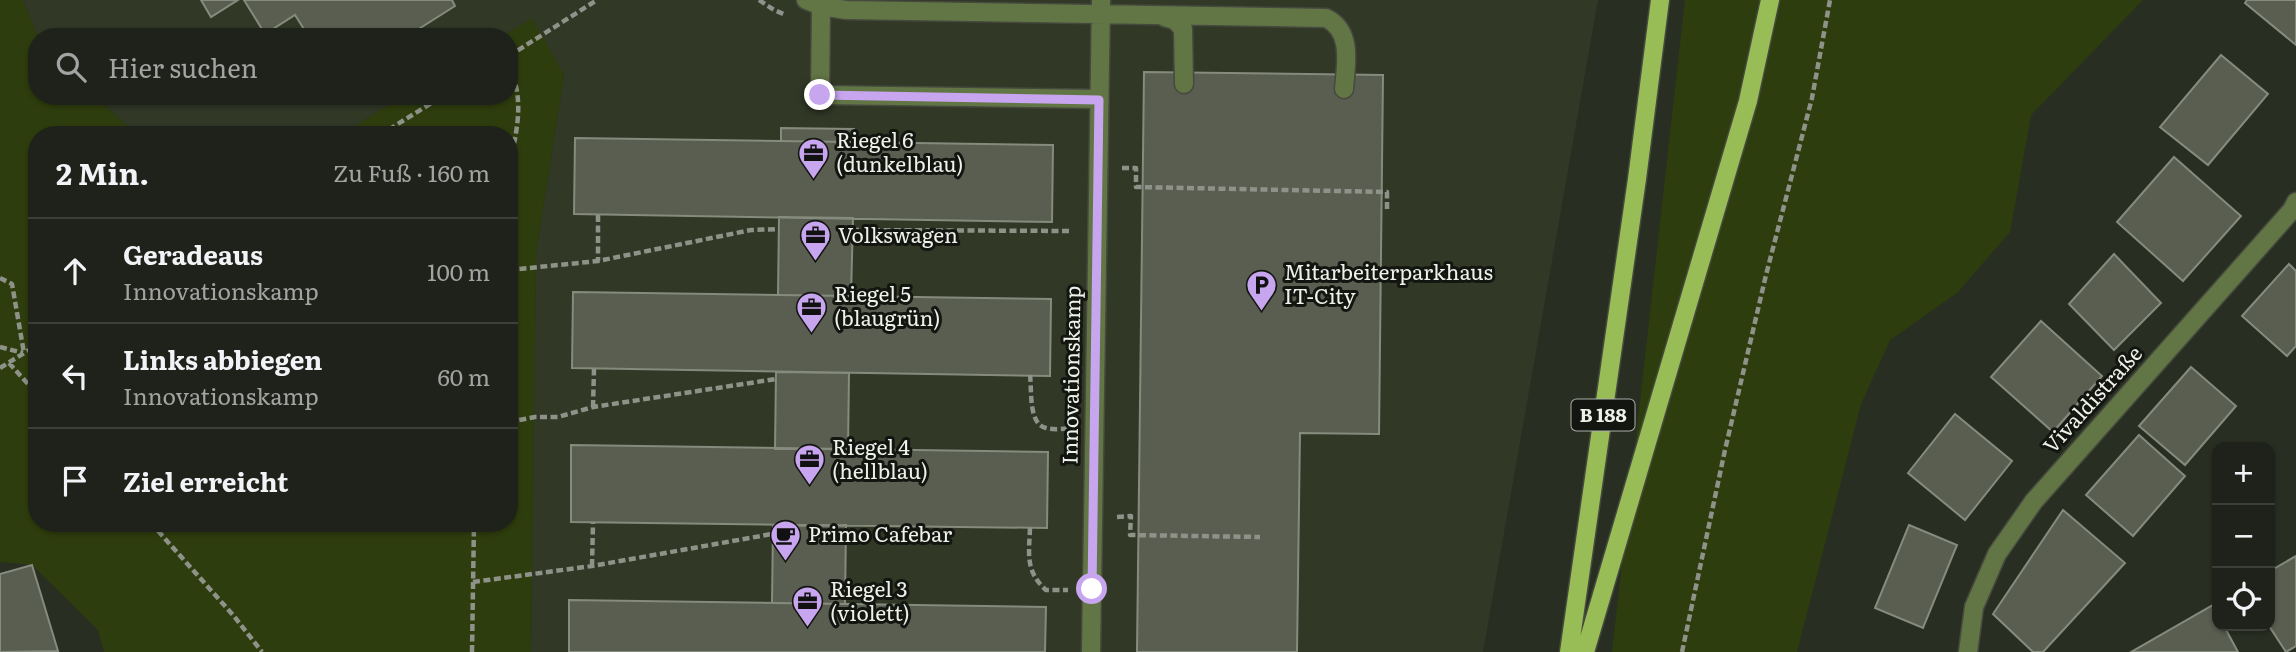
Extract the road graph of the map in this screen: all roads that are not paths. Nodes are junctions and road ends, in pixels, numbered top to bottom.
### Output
1 (1660, 0) edge
2 (1770, 0) edge
3 (813, 3) edge
4 (1100, 5) edge
5 (1157, 16) junction
6 (1184, 84) dead end
7 (1344, 89) dead end
8 (1099, 100) junction
9 (2296, 202) edge
10 (1091, 652) edge
11 (1569, 652) edge
12 (1585, 652) edge
13 (1968, 652) edge

1 - 11 main road, B 188
2 - 12 main road
3 - 4 street
3 - 8 street
4 - 5 street
4 - 8 street, Innovationskamp
5 - 6 street
5 - 7 street
8 - 10 street, Innovationskamp
9 - 13 street, Vivaldistraße

